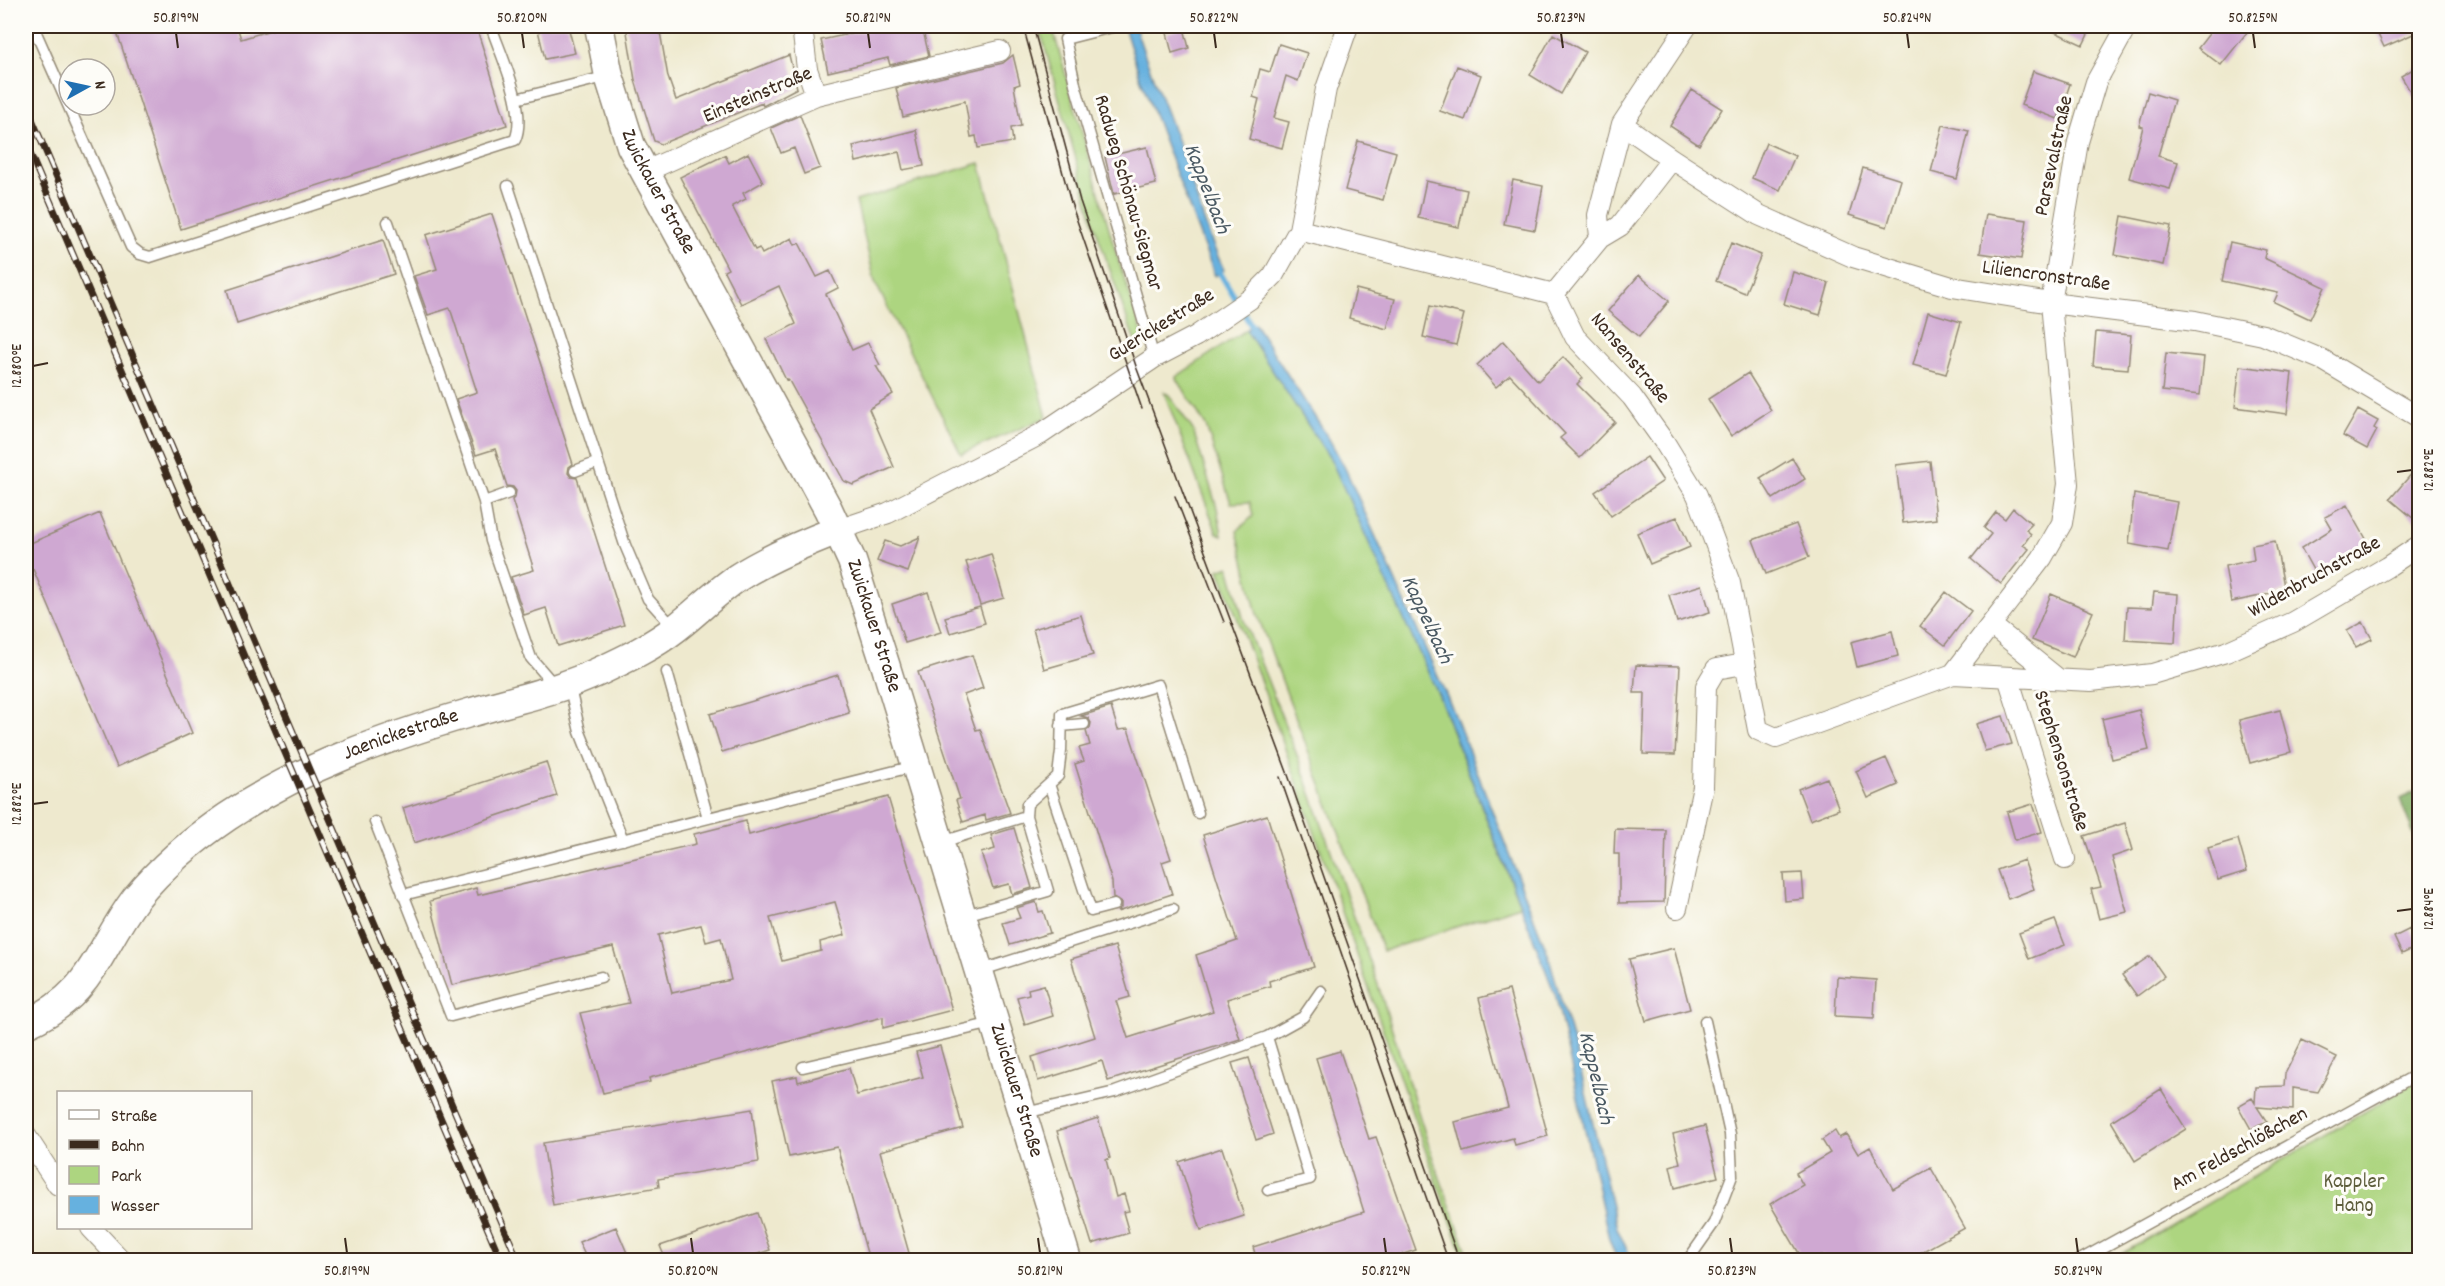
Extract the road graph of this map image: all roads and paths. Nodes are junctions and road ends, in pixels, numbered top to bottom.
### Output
1 (33, 26) edge
2 (491, 26) edge
3 (599, 26) edge
4 (802, 26) edge
5 (1116, 26) edge
6 (1348, 26) edge
7 (1687, 26) edge
8 (2127, 26) edge
9 (1000, 51) dead end
10 (609, 76) junction
11 (816, 95) junction
12 (516, 99) junction
13 (1622, 124) junction
14 (1672, 159) junction
15 (644, 172) junction
16 (508, 186) dead end
17 (388, 222) dead end
18 (1299, 230) junction
19 (1600, 237) junction
20 (1554, 294) junction
21 (2051, 303) junction
22 (1154, 358) junction
23 (2420, 418) edge
24 (596, 463) junction
25 (575, 471) dead end
26 (509, 493) dead end
27 (484, 502) junction
28 (838, 530) junction
29 (2420, 545) edge
30 (1991, 625) junction
31 (675, 629) junction
32 (1744, 664) junction
33 (667, 672) dead end
34 (1953, 674) junction
35 (2008, 677) junction
36 (2057, 678) junction
37 (563, 686) junction
38 (1084, 724) dead end
39 (1062, 726) junction
40 (1776, 738) joint
41 (917, 766) junction
42 (1048, 784) junction
43 (1198, 813) dead end
44 (1026, 816) junction
45 (708, 818) junction
46 (375, 822) dead end
47 (623, 840) junction
48 (940, 843) junction
49 (2065, 860) dead end
50 (403, 894) junction
51 (1114, 905) dead end
52 (1677, 908) dead end
53 (1173, 909) dead end
54 (963, 916) junction
55 (978, 971) junction
56 (601, 977) dead end
57 (1321, 991) dead end
58 (1705, 1021) dead end
59 (994, 1023) junction
60 (26, 1024) edge
61 (1267, 1037) junction
62 (803, 1067) dead end
63 (2420, 1073) edge
64 (1021, 1114) junction
65 (26, 1136) edge
66 (57, 1183) edge
67 (1268, 1190) dead end
68 (93, 1229) edge
69 (122, 1260) edge
70 (1067, 1260) edge
71 (1688, 1260) edge
72 (2080, 1260) edge

1 - 12 lane
2 - 12 lane
3 - 10 main road, Zwickauer Straße
4 - 11 street
5 - 22 lane, Radweg Schönau-Siegmar
6 - 18 street, Guerickestraße
7 - 13 street
8 - 21 street, Parsevalstraße
9 - 11 street, Einsteinstraße
10 - 12 lane
10 - 15 main road, Zwickauer Straße
11 - 15 street, Einsteinstraße
13 - 14 street, Liliencronstraße
13 - 19 street
14 - 19 street
14 - 21 street, Liliencronstraße
15 - 28 main road, Zwickauer Straße
16 - 24 lane
17 - 27 lane
18 - 20 street
18 - 22 street, Guerickestraße
19 - 20 street
20 - 32 street, Nansenstraße
21 - 23 street, Liliencronstraße
21 - 30 street
22 - 28 street, Guerickestraße
24 - 25 lane
24 - 31 lane
26 - 27 lane
27 - 37 lane
28 - 31 main road, Jaenickestraße
28 - 41 main road, Zwickauer Straße
29 - 36 street, Wildenbruchstraße
30 - 34 street
30 - 36 street
31 - 37 main road, Jaenickestraße
32 - 40 street, Nansenstraße
32 - 52 street
33 - 45 lane
34 - 35 street, Wildenbruchstraße
34 - 40 street, Wildenbruchstraße
35 - 36 street, Wildenbruchstraße
35 - 49 street, Stephensonstraße
37 - 47 lane
37 - 60 main road, Jaenickestraße
38 - 39 lane
39 - 42 lane
39 - 43 lane
41 - 45 lane
41 - 48 main road, Zwickauer Straße
42 - 44 lane
42 - 51 lane
44 - 48 lane
44 - 54 lane
45 - 47 lane
46 - 50 lane
47 - 50 lane
48 - 54 main road, Zwickauer Straße
50 - 56 lane
53 - 55 lane
54 - 55 main road, Zwickauer Straße
55 - 59 main road, Zwickauer Straße
57 - 61 lane
58 - 71 lane
59 - 62 lane
59 - 64 main road, Zwickauer Straße
61 - 64 lane
61 - 67 lane
63 - 72 lane, Am Feldschlößchen
64 - 70 main road, Zwickauer Straße
65 - 66 street
68 - 69 street

